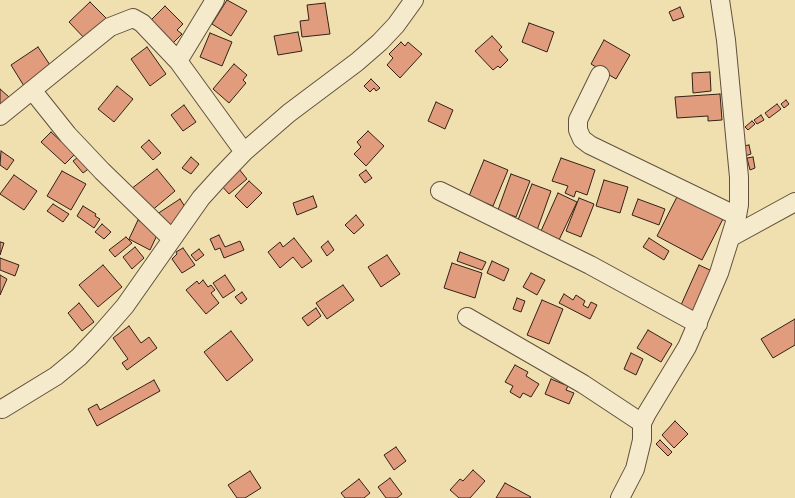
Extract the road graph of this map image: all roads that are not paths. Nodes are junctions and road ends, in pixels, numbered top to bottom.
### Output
1 (215, 0) edge
2 (414, 0) edge
3 (720, 0) edge
4 (178, 61) junction
5 (600, 75) dead end
6 (32, 90) junction
7 (0, 116) edge
8 (244, 152) junction
9 (440, 191) dead end
10 (795, 202) edge
11 (737, 216) junction
12 (731, 237) junction
13 (172, 239) junction
14 (466, 317) dead end
15 (698, 324) junction
16 (2, 409) dead end
17 (642, 423) junction
18 (620, 498) edge

1 - 4 street
2 - 8 street
3 - 11 street
4 - 6 street
4 - 8 street
5 - 11 street
6 - 7 street
6 - 13 street
8 - 13 street
9 - 15 street
10 - 12 street
11 - 12 street
12 - 15 street
13 - 16 street
14 - 17 street
15 - 17 street
17 - 18 street

